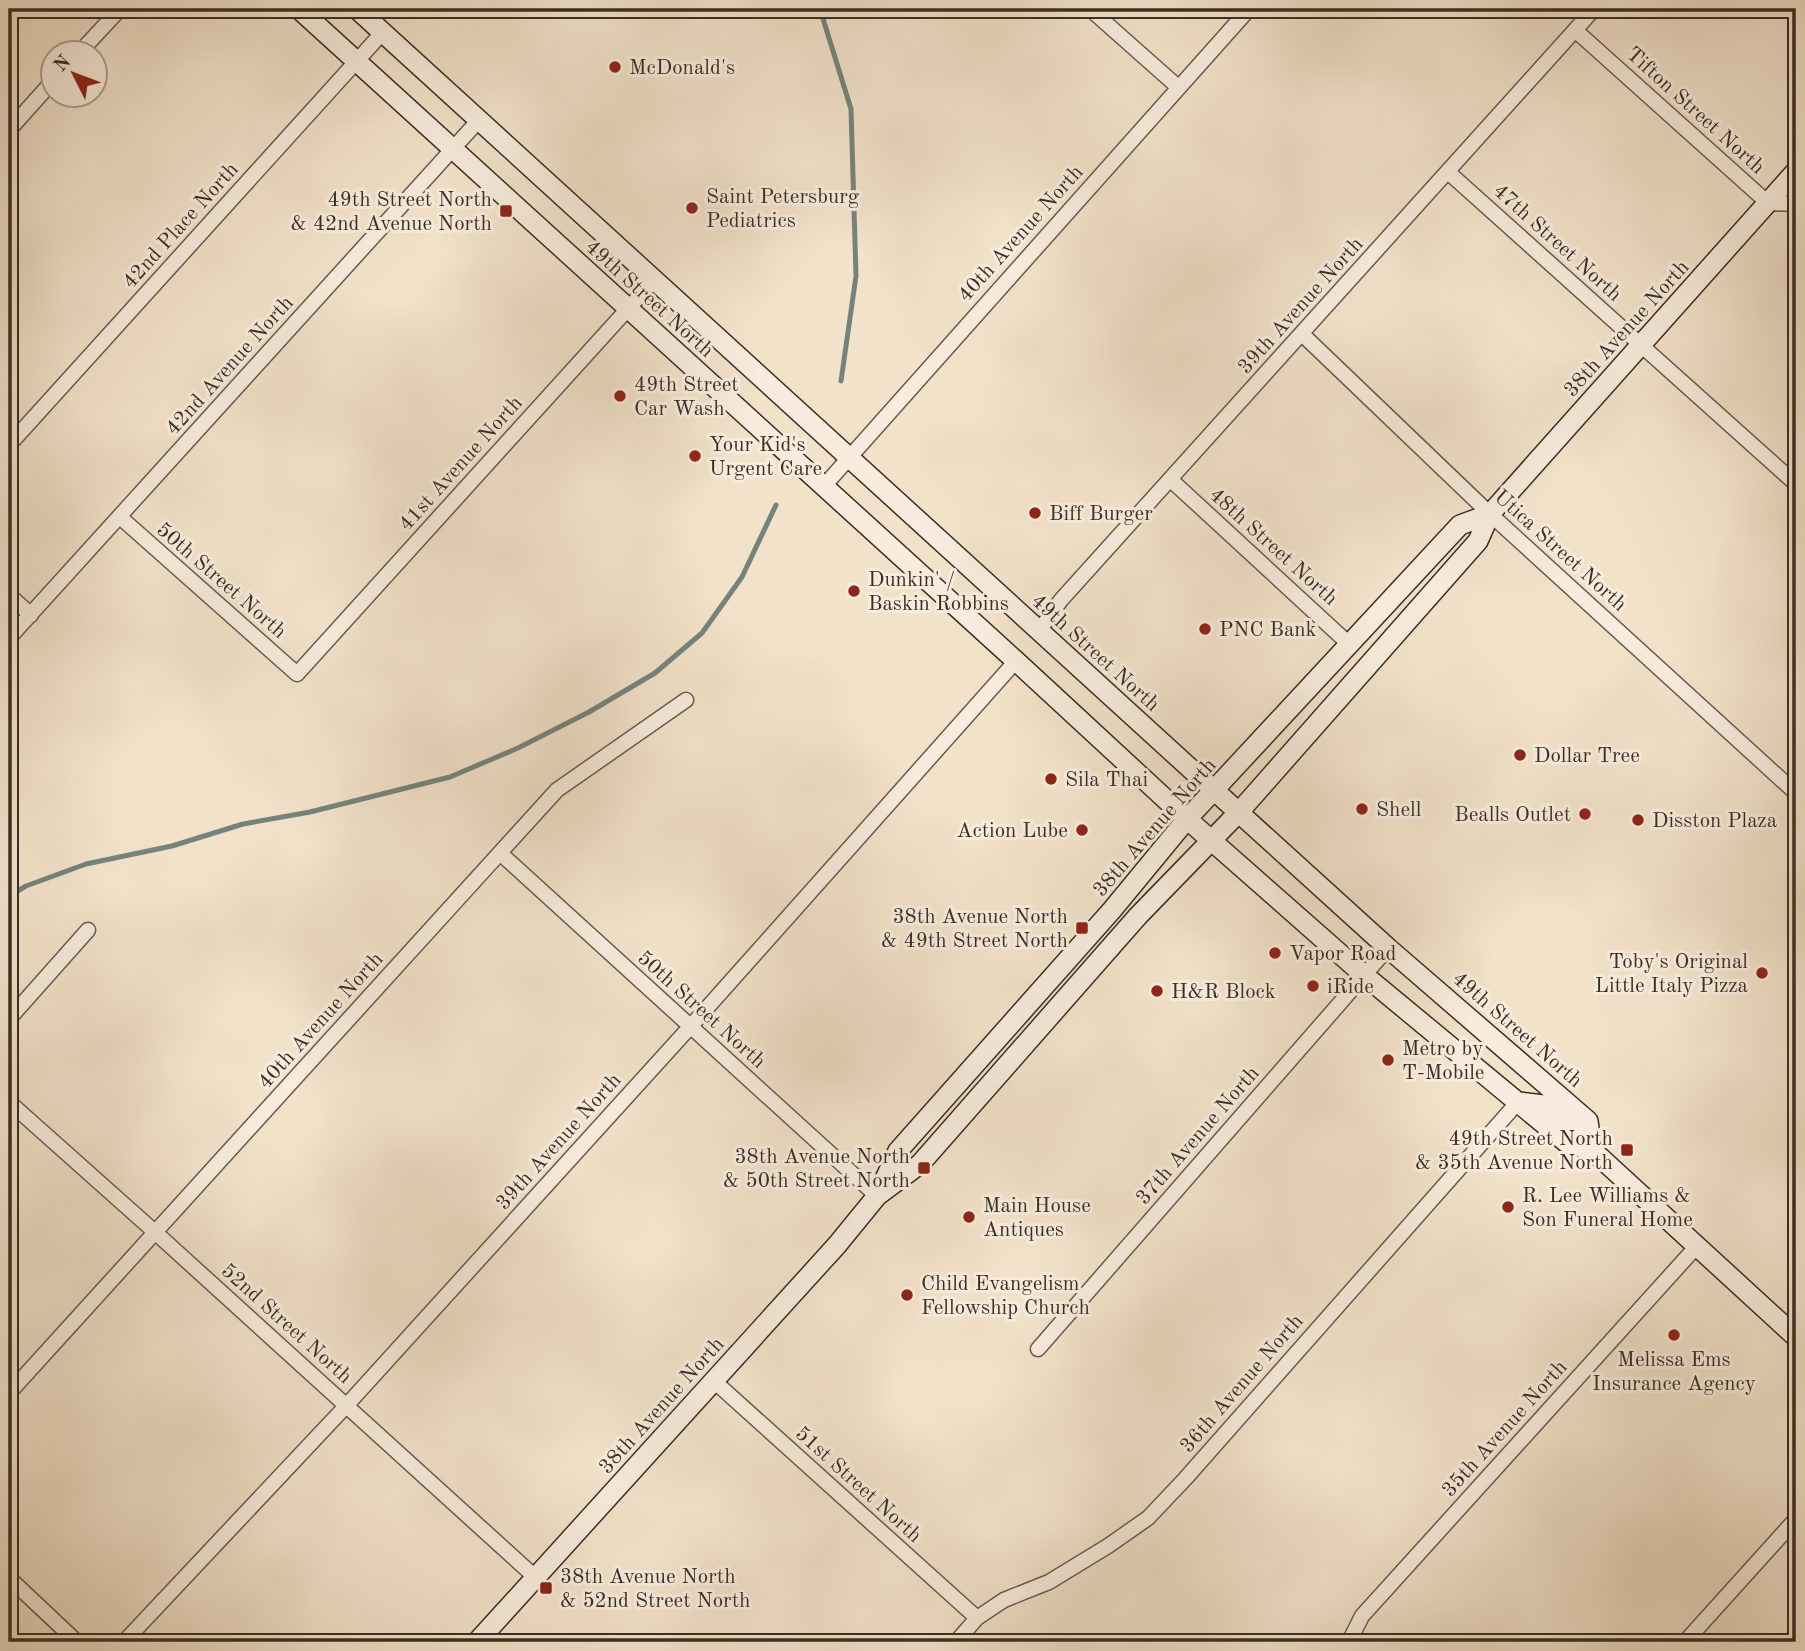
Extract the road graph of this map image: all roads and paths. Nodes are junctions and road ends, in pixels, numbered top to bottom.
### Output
1 (120, 9) edge
2 (299, 9) edge
3 (357, 9) edge
4 (1090, 9) edge
5 (1249, 9) edge
6 (1594, 9) edge
7 (1575, 30) junction
8 (383, 32) junction
9 (93, 38) edge
10 (357, 61) junction
11 (1178, 87) junction
12 (38, 98) edge
13 (480, 120) junction
14 (9, 130) edge
15 (453, 149) junction
16 (1796, 171) edge
17 (1448, 172) junction
18 (1768, 203) junction
19 (1796, 204) edge
20 (654, 280) junction
21 (628, 309) junction
22 (1302, 334) junction
23 (1641, 345) junction
24 (9, 445) edge
25 (850, 458) junction
26 (1171, 480) junction
27 (1796, 484) edge
28 (824, 486) junction
29 (1490, 514) junction
30 (120, 517) junction
31 (9, 595) edge
32 (31, 615) junction
33 (1039, 631) junction
34 (9, 638) edge
35 (1349, 644) junction
36 (1016, 661) junction
37 (297, 674) joint
38 (686, 700) dead end
39 (1215, 791) junction
40 (1796, 793) edge
41 (1239, 812) junction
42 (1187, 819) junction
43 (1212, 840) junction
44 (500, 853) junction
45 (88, 930) dead end
46 (1388, 948) junction
47 (1364, 975) junction
48 (9, 1019) edge
49 (690, 1027) junction
50 (1512, 1054) junction
51 (9, 1102) edge
52 (1518, 1102) junction
53 (1592, 1150) junction
54 (877, 1196) junction
55 (156, 1233) junction
56 (1697, 1246) junction
57 (1796, 1337) edge
58 (1038, 1349) dead end
59 (714, 1381) junction
60 (9, 1393) edge
61 (346, 1406) junction
62 (1796, 1519) edge
63 (535, 1577) junction
64 (9, 1578) edge
65 (977, 1618) junction
66 (78, 1642) edge
67 (124, 1642) edge
68 (477, 1642) edge
69 (956, 1642) edge
70 (1349, 1642) edge
71 (1685, 1642) edge

1 - 9 street
2 - 10 main road, 49th Street North
3 - 8 main road, 49th Street North
4 - 11 street
5 - 11 street, 40th Avenue North
6 - 7 street, 39th Avenue North
7 - 17 street, 39th Avenue North
7 - 18 street, Tifton Street North
8 - 10 street, 42nd Place North
8 - 13 main road, 49th Street North
10 - 15 main road, 49th Street North
10 - 24 street, 42nd Place North
11 - 25 street, 40th Avenue North
12 - 14 street
13 - 15 street, 42nd Avenue North
13 - 20 main road, 49th Street North
15 - 21 main road, 49th Street North
15 - 30 street, 42nd Avenue North
16 - 18 main road, 38th Avenue North
17 - 22 street, 39th Avenue North
17 - 23 street, 47th Street North
18 - 19 street, Tifton Street North
18 - 23 main road, 38th Avenue North
20 - 21 street, 41st Avenue North
20 - 25 main road, 49th Street North
21 - 28 main road, 49th Street North
21 - 37 street, 41st Avenue North
22 - 26 street, 39th Avenue North
22 - 29 street, Utica Street North
23 - 27 street, 47th Street North
23 - 29 main road, 38th Avenue North
25 - 28 street, 40th Avenue North
25 - 33 main road, 49th Street North
26 - 33 street, 39th Avenue North
26 - 35 street, 48th Street North
28 - 36 main road, 49th Street North
29 - 35 main road, 38th Avenue North
29 - 40 street, Utica Street North
29 - 41 main road, 38th Avenue North
30 - 32 street, 42nd Avenue North
30 - 37 street, 50th Street North
31 - 32 street
32 - 34 street, 42nd Avenue North
33 - 39 main road, 49th Street North
35 - 39 main road, 38th Avenue North
36 - 42 main road, 49th Street North
36 - 49 street, 39th Avenue North
38 - 44 street, 40th Avenue North
39 - 41 main road, 49th Street North
39 - 42 main road, 38th Avenue North
41 - 43 main road, 38th Avenue North
41 - 46 main road, 49th Street North
42 - 43 main road, 49th Street North
42 - 54 main road, 38th Avenue North
43 - 47 main road
43 - 54 main road, 38th Avenue North
44 - 49 street, 50th Street North
44 - 55 street, 40th Avenue North
45 - 48 street
46 - 47 street, 37th Avenue North
46 - 50 main road, 49th Street North
47 - 52 main road
47 - 58 street, 37th Avenue North
49 - 54 street, 50th Street North
49 - 61 street, 39th Avenue North
50 - 52 main road
50 - 53 main road, 49th Street North
51 - 55 street, 52nd Street North
52 - 53 main road
52 - 65 street, 36th Avenue North
53 - 56 main road
54 - 59 main road, 38th Avenue North
55 - 60 street, 40th Avenue North
55 - 61 street, 52nd Street North
56 - 57 main road
56 - 70 street, 35th Avenue North
59 - 63 main road, 38th Avenue North
59 - 65 street, 51st Street North
61 - 63 street, 52nd Street North
61 - 67 street, 39th Avenue North
62 - 71 street
63 - 68 main road, 38th Avenue North
64 - 66 street
65 - 69 street, 36th Avenue North

